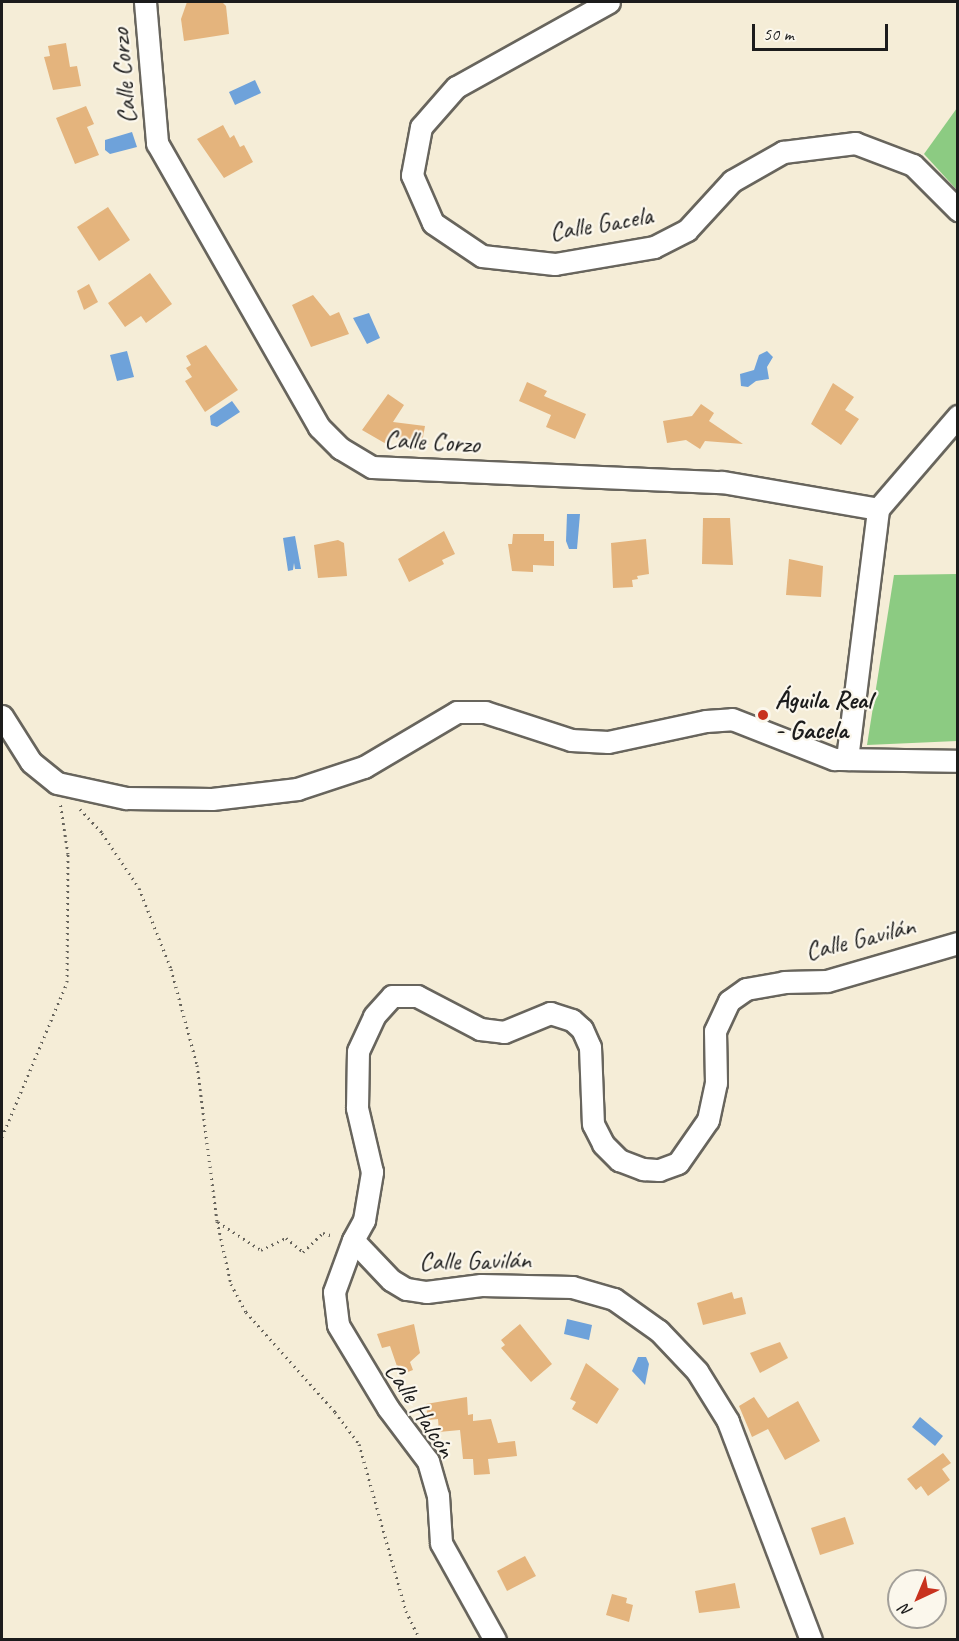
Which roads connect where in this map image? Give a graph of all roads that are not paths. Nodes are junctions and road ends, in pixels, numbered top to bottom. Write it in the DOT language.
graph roads {
  1 [pos="145,2"];
  2 [pos="609,2"];
  3 [pos="957,210"];
  4 [pos="957,416"];
  5 [pos="878,510"];
  6 [pos="2,716"];
  7 [pos="847,759"];
  8 [pos="957,761"];
  9 [pos="957,944"];
  10 [pos="353,1240"];
  11 [pos="495,1640"];
  12 [pos="811,1640"];
  1 -- 5 [label="street, Calle Corzo"];
  2 -- 3 [label="street, Calle Gacela"];
  4 -- 5 [label="street"];
  5 -- 7 [label="street"];
  6 -- 7 [label="street"];
  7 -- 8 [label="street"];
  9 -- 10 [label="street, Calle Gavilán"];
  10 -- 11 [label="street, Calle Halcón"];
  10 -- 12 [label="street, Calle Gavilán"];
}
